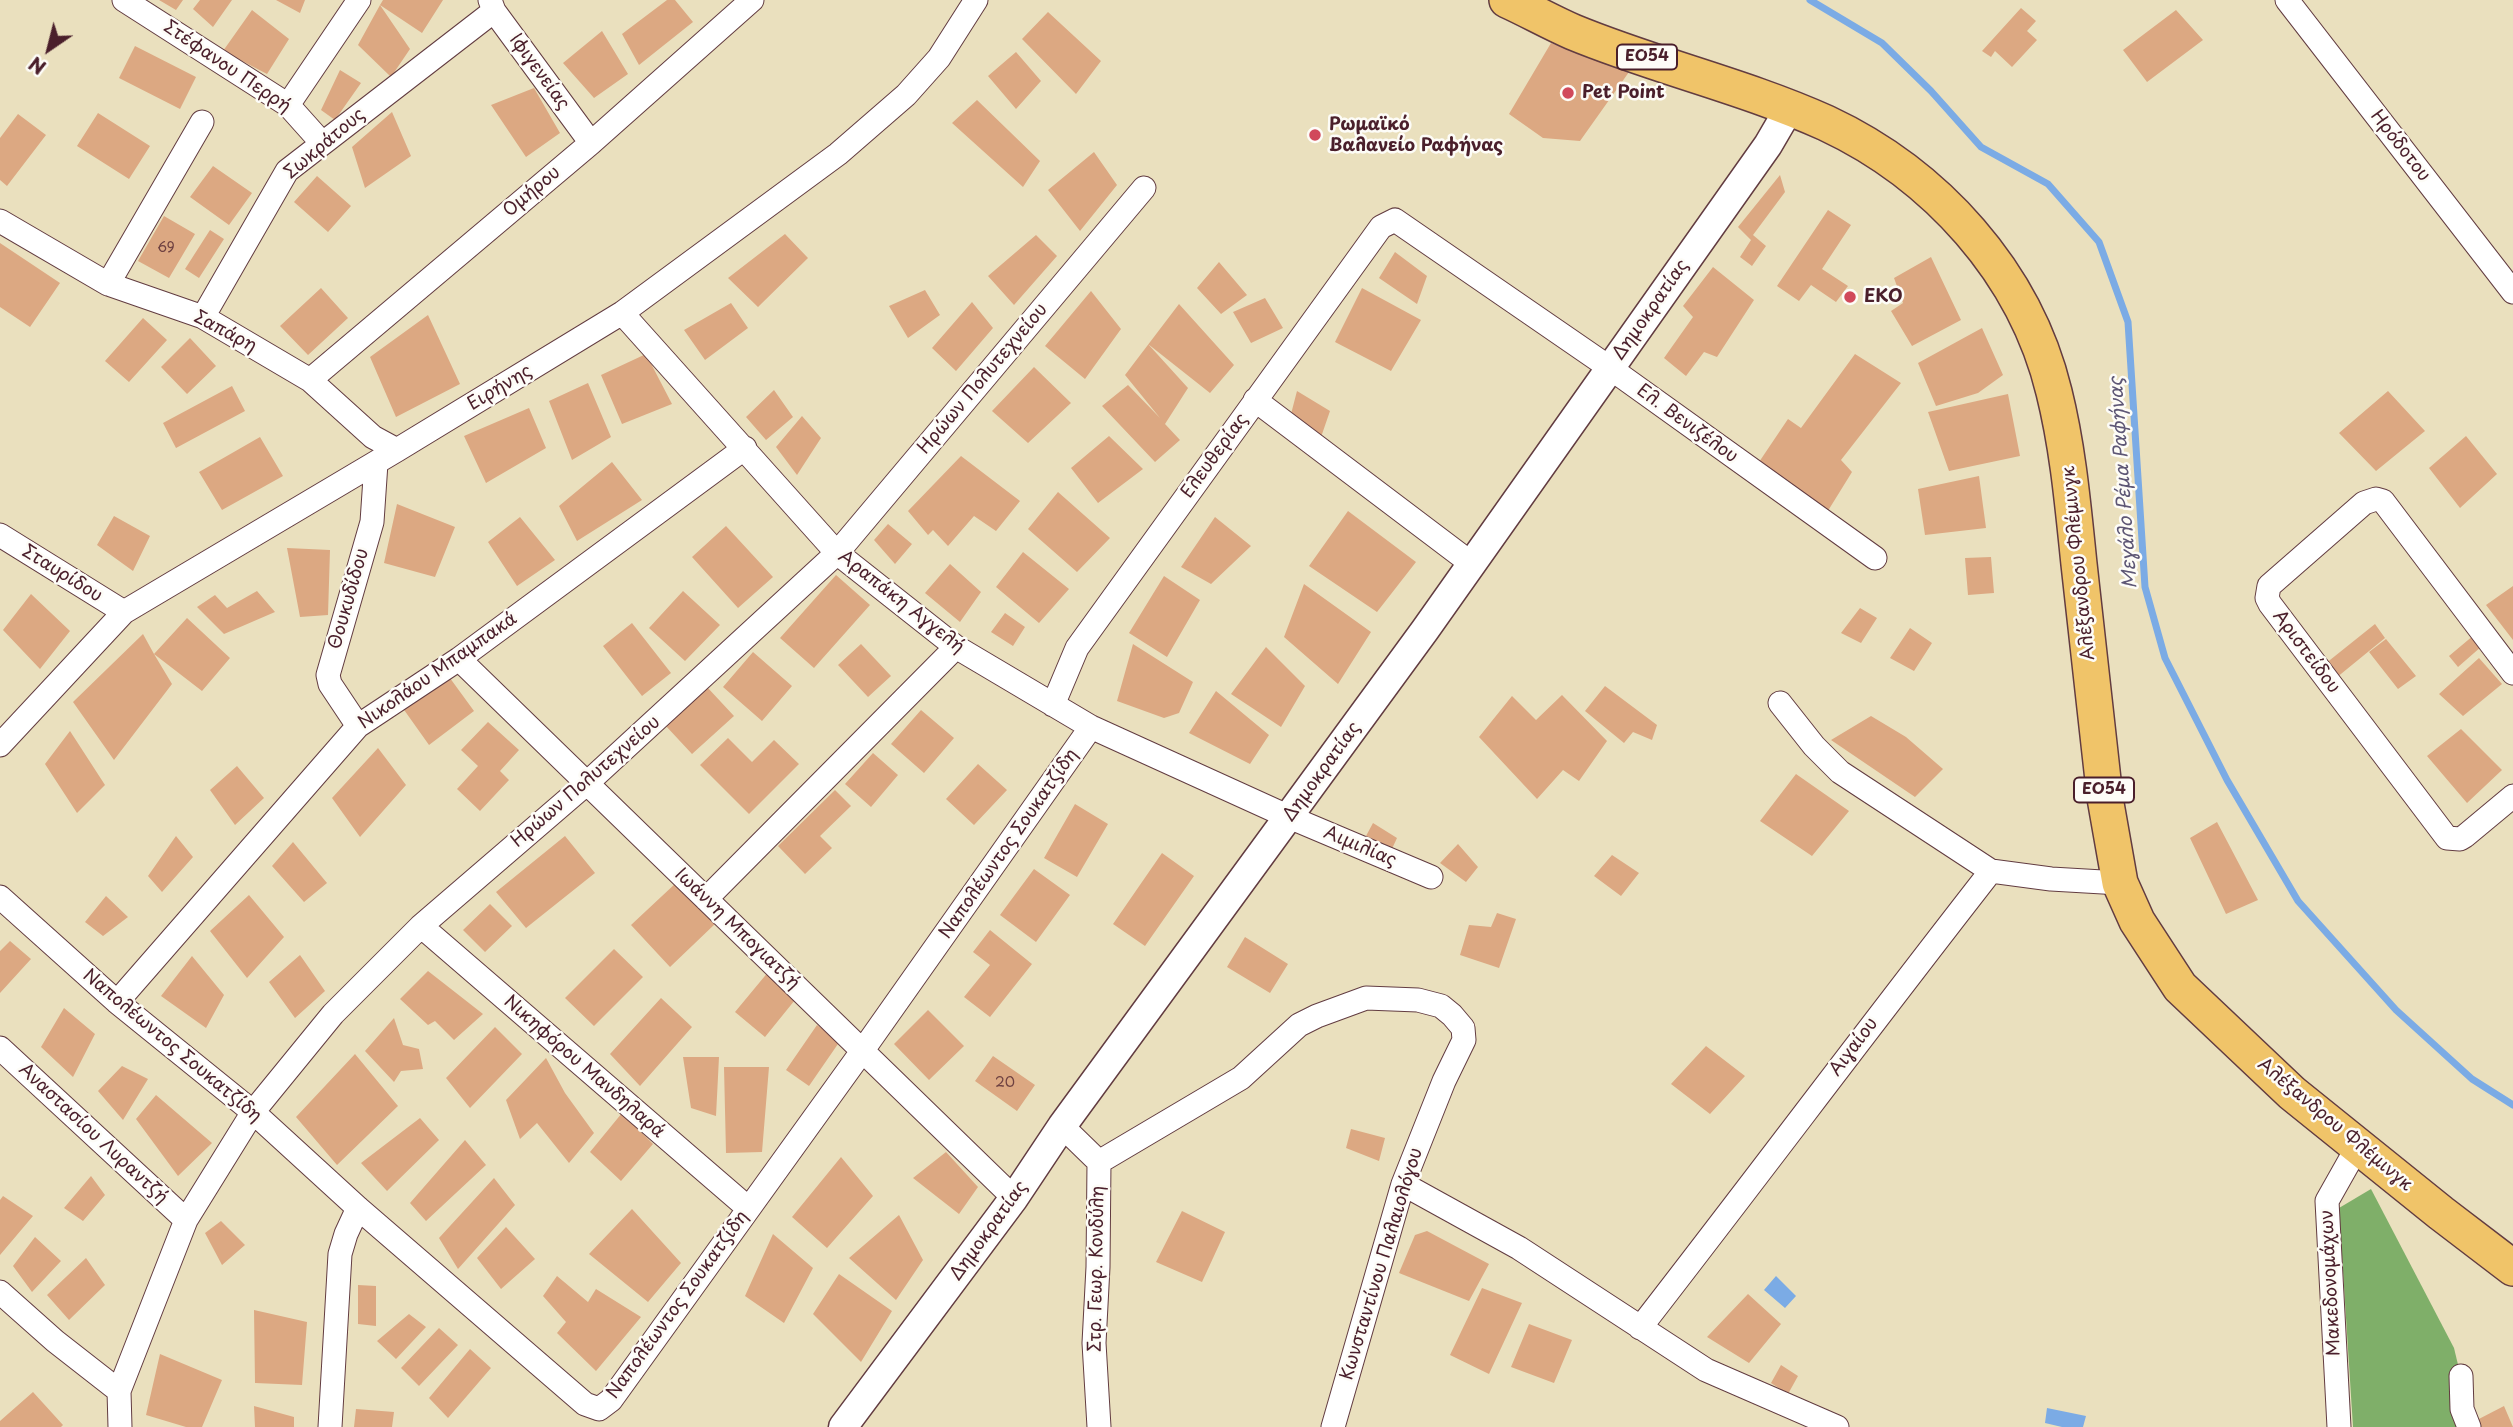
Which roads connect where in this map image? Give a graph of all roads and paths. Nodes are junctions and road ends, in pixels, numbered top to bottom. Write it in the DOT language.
graph roads {
  1 [pos="124,0"];
  2 [pos="359,0"];
  3 [pos="751,0"];
  4 [pos="976,0"];
  5 [pos="1507,0"];
  6 [pos="2287,0"];
  7 [pos="492,6"];
  8 [pos="288,105"];
  9 [pos="1789,109"];
  10 [pos="202,122"];
  11 [pos="322,143"];
  12 [pos="591,143"];
  13 [pos="1144,188"];
  14 [pos="1395,220"];
  15 [pos="0,222"];
  16 [pos="108,284"];
  17 [pos="2513,292"];
  18 [pos="622,313"];
  19 [pos="202,317"];
  20 [pos="1610,368"];
  21 [pos="310,380"];
  22 [pos="1255,400"];
  23 [pos="745,448"];
  24 [pos="397,450"];
  25 [pos="376,463"];
  26 [pos="0,536"];
  27 [pos="837,553"];
  28 [pos="1875,558"];
  29 [pos="1472,564"];
  30 [pos="124,612"];
  31 [pos="956,647"];
  32 [pos="459,659"];
  33 [pos="2513,673"];
  34 [pos="1780,703"];
  35 [pos="1053,705"];
  36 [pos="358,726"];
  37 [pos="1091,727"];
  38 [pos="0,745"];
  39 [pos="586,784"];
  40 [pos="2513,796"];
  41 [pos="1289,817"];
  42 [pos="1991,871"];
  43 [pos="1431,877"];
  44 [pos="2120,883"];
  45 [pos="0,897"];
  46 [pos="706,899"];
  47 [pos="421,926"];
  48 [pos="117,1002"];
  49 [pos="0,1048"];
  50 [pos="863,1050"];
  51 [pos="253,1112"];
  52 [pos="1062,1126"];
  53 [pos="2358,1146"];
  54 [pos="1099,1162"];
  55 [pos="1403,1184"];
  56 [pos="1014,1198"];
  57 [pos="358,1208"];
  58 [pos="748,1208"];
  59 [pos="186,1220"];
  60 [pos="2513,1268"];
  61 [pos="0,1293"];
  62 [pos="1640,1328"];
  63 [pos="2461,1376"];
  64 [pos="120,1391"];
  65 [pos="120,1427"];
  66 [pos="330,1427"];
  67 [pos="843,1427"];
  68 [pos="1099,1427"];
  69 [pos="1333,1427"];
  70 [pos="1837,1427"];
  71 [pos="2339,1427"];
  72 [pos="2469,1427"];
  1 -- 8 [label="street, Στέφανου Περρή"];
  2 -- 8 [label="street"];
  3 -- 12 [label="street, Ομήρου"];
  4 -- 18 [label="street, Ειρήνης"];
  5 -- 9 [label="main road, Αλέξανδρου Φλέμινγκ / ΕΟ54"];
  6 -- 17 [label="street, Ηρόδοτου"];
  7 -- 11 [label="street, Σωκράτους"];
  7 -- 12 [label="street, Ιφιγενείας"];
  8 -- 11 [label="street, Στέφανου Περρή"];
  9 -- 20 [label="street, Δημοκρατίας"];
  9 -- 44 [label="main road, Αλέξανδρου Φλέμινγκ / ΕΟ54"];
  10 -- 16 [label="street"];
  11 -- 19 [label="street, Σωκράτους"];
  12 -- 21 [label="street, Ομήρου"];
  13 -- 27 [label="street, Ηρώων Πολυτεχνείου"];
  14 -- 20 [label="street, Ελ. Βενιζέλου"];
  14 -- 22 [label="street, Ελευθερίας"];
  15 -- 16 [label="street, Σαπάρη"];
  16 -- 19 [label="street, Σαπάρη"];
  18 -- 23 [label="street, Αραπάκη Αγγελή"];
  18 -- 24 [label="street, Ειρήνης"];
  19 -- 21 [label="street, Σαπάρη"];
  20 -- 28 [label="street, Ελ. Βενιζέλου"];
  20 -- 29 [label="street, Δημοκρατίας"];
  21 -- 24 [label="street, Σαπάρη"];
  22 -- 29 [label="street"];
  22 -- 35 [label="street, Ελευθερίας"];
  23 -- 27 [label="street, Αραπάκη Αγγελή"];
  23 -- 32 [label="street, Νικολάου Μπαμπακά"];
  24 -- 25 [label="street, Ειρήνης"];
  25 -- 30 [label="street, Ειρήνης"];
  25 -- 36 [label="street, Θουκυδίδου"];
  26 -- 30 [label="street, Σταυρίδου"];
  27 -- 31 [label="street, Αραπάκη Αγγελή"];
  27 -- 39 [label="street, Ηρώων Πολυτεχνείου"];
  29 -- 41 [label="street, Δημοκρατίας"];
  30 -- 38 [label="street, Ειρήνης"];
  31 -- 35 [label="street, Αραπάκη Αγγελή"];
  31 -- 46 [label="street"];
  32 -- 36 [label="street, Νικολάου Μπαμπακά"];
  32 -- 39 [label="street, Ιωάννη Μπογιατζή"];
  33 -- 40 [label="street, Αριστείδου"];
  34 -- 42 [label="street"];
  35 -- 37 [label="street, Αραπάκη Αγγελή"];
  36 -- 48 [label="street, Νικολάου Μπαμπακά"];
  37 -- 41 [label="street, Αραπάκη Αγγελή"];
  37 -- 50 [label="street, Ναπολέωντος Σουκατζίδη"];
  39 -- 46 [label="street, Ιωάννη Μπογιατζή"];
  39 -- 47 [label="street, Ηρώων Πολυτεχνείου"];
  41 -- 43 [label="street, Αιμιλίας"];
  41 -- 52 [label="street, Δημοκρατίας"];
  42 -- 44 [label="street"];
  42 -- 62 [label="street, Αιγαίου"];
  44 -- 53 [label="main road, Αλέξανδρου Φλέμινγκ / ΕΟ54"];
  45 -- 48 [label="street, Ναπολέωντος Σουκατζίδη"];
  46 -- 50 [label="street, Ιωάννη Μπογιατζή"];
  47 -- 51 [label="street, Ηρώων Πολυτεχνείου"];
  47 -- 58 [label="street, Νικηφόρου Μανδηλαρά"];
  48 -- 51 [label="street, Ναπολέωντος Σουκατζίδη"];
  49 -- 59 [label="street, Αναστασίου Λυραντζή"];
  50 -- 56 [label="street, Ιωάννη Μπογιατζή"];
  50 -- 58 [label="street, Ναπολέωντος Σουκατζίδη"];
  51 -- 57 [label="street, Ναπολέωντος Σουκατζίδη"];
  51 -- 59 [label="street, Ηρώων Πολυτεχνείου"];
  52 -- 54 [label="street, Στρ. Γεωρ. Κονδύλη"];
  52 -- 56 [label="street, Δημοκρατίας"];
  53 -- 60 [label="main road, Αλέξανδρου Φλέμινγκ / ΕΟ54"];
  53 -- 71 [label="street, Μακεδονομάχων"];
  54 -- 55 [label="street, Κωνσταντίνου Παλαιολόγου"];
  54 -- 68 [label="street, Στρ. Γεωρ. Κονδύλη"];
  55 -- 62 [label="street"];
  55 -- 69 [label="street, Κωνσταντίνου Παλαιολόγου"];
  56 -- 67 [label="street, Δημοκρατίας"];
  57 -- 58 [label="street, Ναπολέωντος Σουκατζίδη"];
  57 -- 66 [label="street"];
  59 -- 64 [label="street, Ηρώων Πολυτεχνείου"];
  61 -- 64 [label="street"];
  62 -- 70 [label="street"];
  63 -- 72 [label="street"];
  64 -- 65 [label="street, Ηρώων Πολυτεχνείου"];
}
